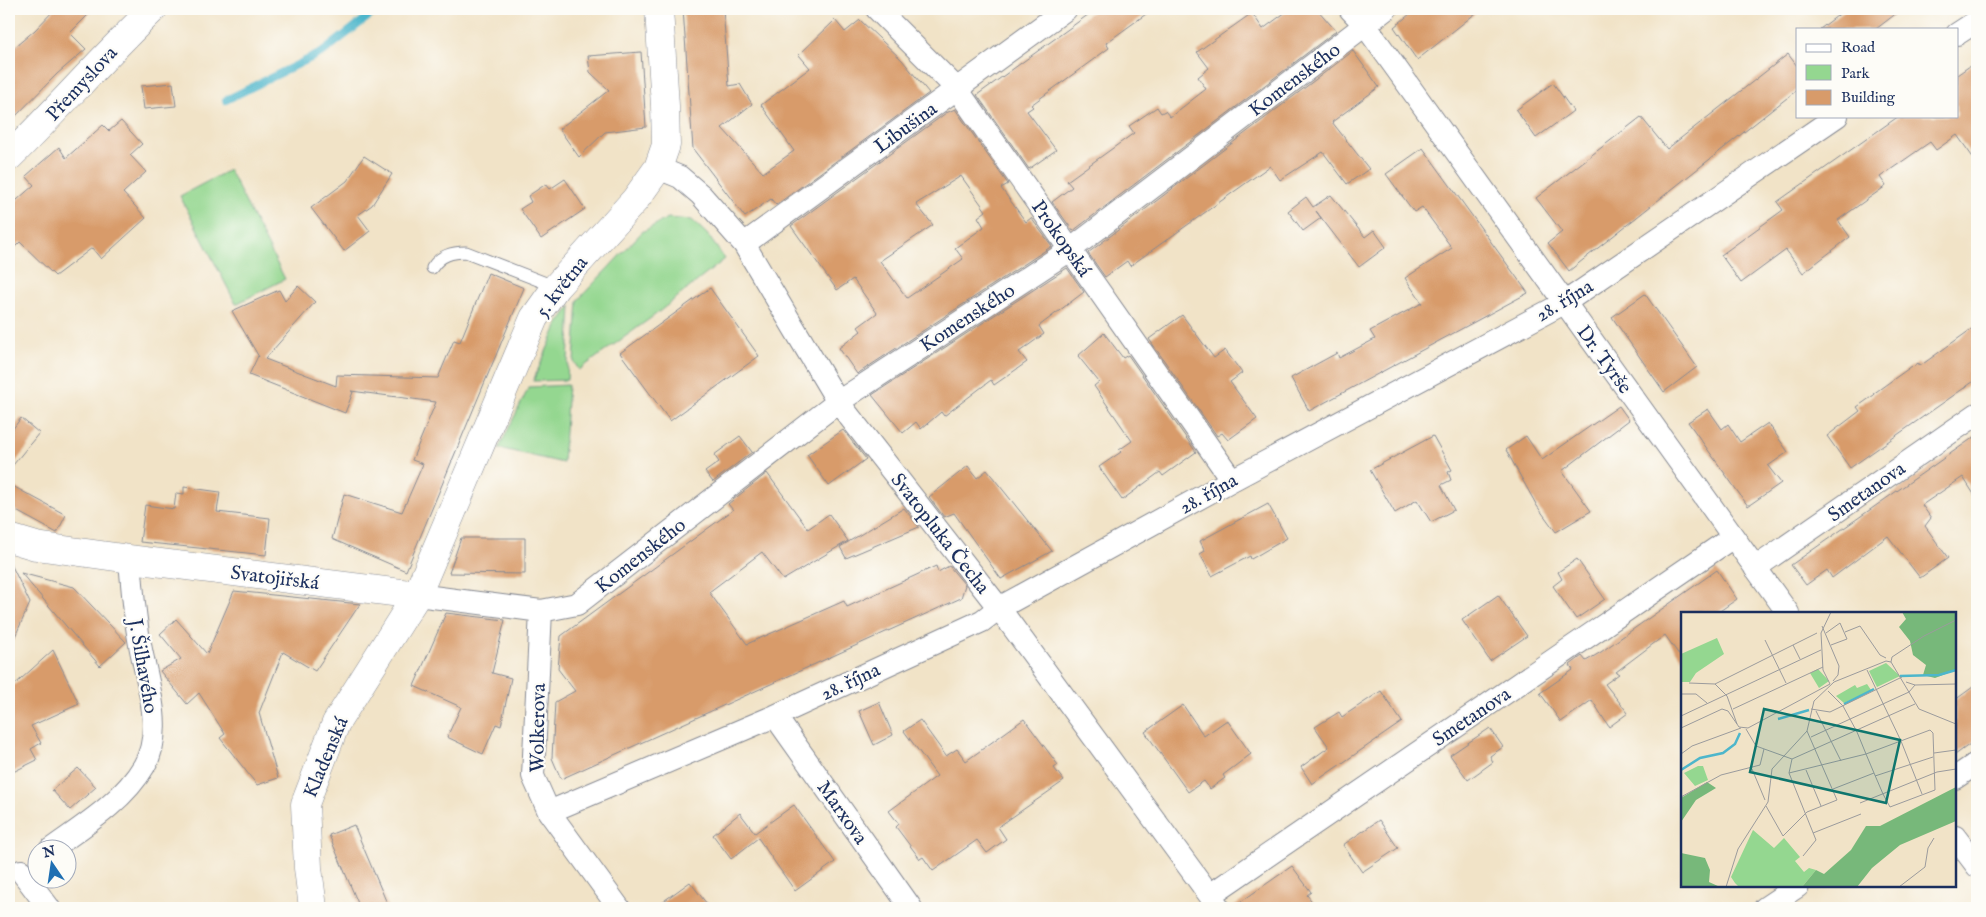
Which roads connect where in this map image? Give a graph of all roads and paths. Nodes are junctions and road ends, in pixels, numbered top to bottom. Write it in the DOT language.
graph roads {
  1 [pos="153,9"];
  2 [pos="658,9"];
  3 [pos="876,9"];
  4 [pos="1066,9"];
  5 [pos="1350,9"];
  6 [pos="1386,9"];
  7 [pos="1977,21"];
  8 [pos="1365,25"];
  9 [pos="1958,33"];
  10 [pos="957,89"];
  11 [pos="1834,118"];
  12 [pos="9,157"];
  13 [pos="658,168"];
  14 [pos="744,244"];
  15 [pos="1070,250"];
  16 [pos="432,268"];
  17 [pos="556,287"];
  18 [pos="1564,303"];
  19 [pos="838,402"];
  20 [pos="1977,414"];
  21 [pos="1232,480"];
  22 [pos="1733,537"];
  23 [pos="9,538"];
  24 [pos="130,559"];
  25 [pos="1755,568"];
  26 [pos="417,595"];
  27 [pos="999,608"];
  28 [pos="542,612"];
  29 [pos="1787,612"];
  30 [pos="775,716"];
  31 [pos="1977,763"];
  32 [pos="1956,777"];
  33 [pos="549,812"];
  34 [pos="1956,839"];
  35 [pos="64,840"];
  36 [pos="1977,866"];
  37 [pos="22,868"];
  38 [pos="1796,887"];
  39 [pos="1214,902"];
  40 [pos="49,908"];
  41 [pos="313,908"];
  42 [pos="619,908"];
  43 [pos="911,908"];
  44 [pos="1765,908"];
  1 -- 12 [label="street, Přemyslova"];
  2 -- 13 [label="street, 5. května"];
  3 -- 10 [label="street, Prokopská"];
  4 -- 10 [label="street, Libušina"];
  5 -- 8 [label="street, Dr. Tyrše"];
  6 -- 8 [label="street, Komenského"];
  7 -- 9 [label="street"];
  8 -- 15 [label="street, Komenského"];
  8 -- 18 [label="street, Dr. Tyrše"];
  10 -- 14 [label="street, Libušina"];
  10 -- 15 [label="street, Prokopská"];
  11 -- 18 [label="street, 28. října"];
  13 -- 14 [label="street, Svatopluka Čecha"];
  13 -- 17 [label="street, 5. května"];
  14 -- 19 [label="street, Svatopluka Čecha"];
  15 -- 19 [label="street, Komenského"];
  15 -- 21 [label="street, Prokopská"];
  16 -- 17 [label="lane"];
  17 -- 26 [label="street, 5. května"];
  18 -- 21 [label="street, 28. října"];
  18 -- 22 [label="street, Dr. Tyrše"];
  19 -- 27 [label="street, Svatopluka Čecha"];
  19 -- 28 [label="street, Komenského"];
  20 -- 25 [label="street, Smetanova"];
  21 -- 27 [label="street, 28. října"];
  22 -- 25 [label="street, Dr. Tyrše"];
  22 -- 39 [label="street, Smetanova"];
  23 -- 24 [label="street, Svatojiřská"];
  24 -- 26 [label="street, Svatojiřská"];
  24 -- 35 [label="street, J. Šilhavého"];
  25 -- 29 [label="street, Dr. Tyrše"];
  26 -- 28 [label="street, Svatojiřská"];
  26 -- 41 [label="street, Kladenská"];
  27 -- 30 [label="street, 28. října"];
  27 -- 39 [label="street, Svatopluka Čecha"];
  28 -- 33 [label="street, Wolkerova"];
  30 -- 33 [label="street, 28. října"];
  30 -- 43 [label="street, Marxova"];
  31 -- 32 [label="street"];
  33 -- 42 [label="street, Wolkerova"];
  34 -- 36 [label="street"];
  37 -- 40 [label="street"];
  38 -- 44 [label="street"];
}
